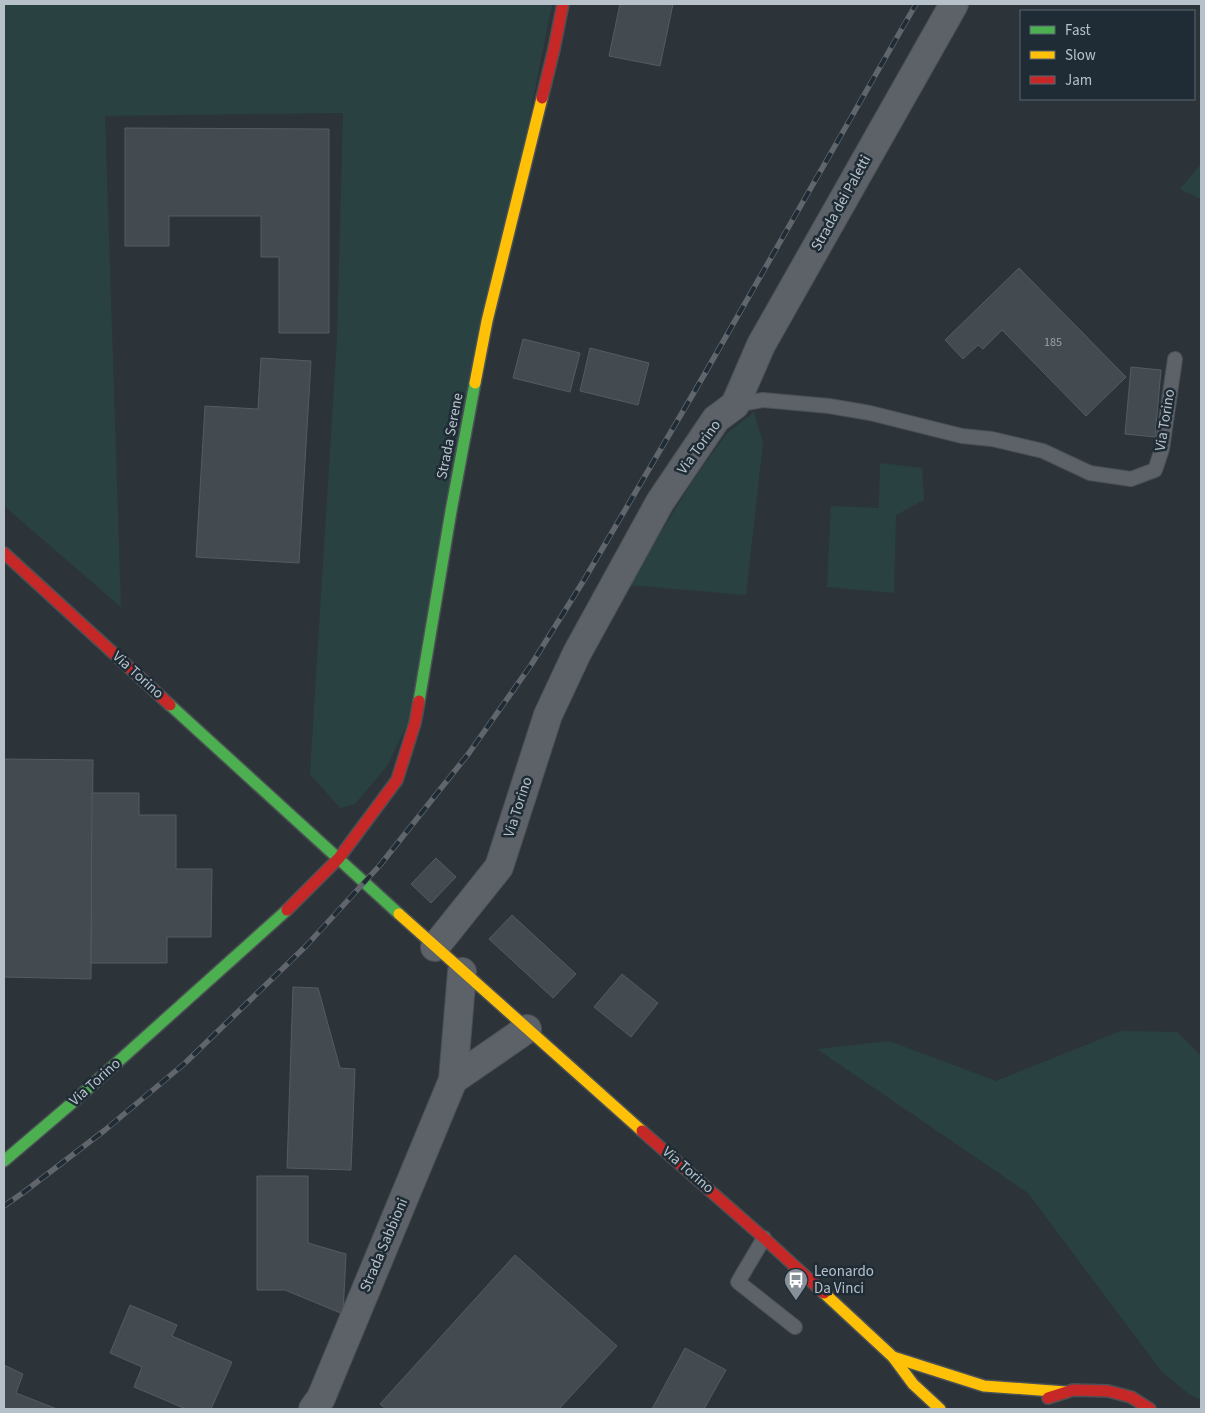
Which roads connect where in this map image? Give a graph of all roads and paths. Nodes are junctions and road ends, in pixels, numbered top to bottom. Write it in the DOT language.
graph roads {
  1 [pos="563,4"];
  2 [pos="954,4"];
  3 [pos="1175,359"];
  4 [pos="735,406"];
  5 [pos="4,553"];
  6 [pos="338,858"];
  7 [pos="434,947"];
  8 [pos="462,972"];
  9 [pos="527,1029"];
  10 [pos="453,1080"];
  11 [pos="4,1161"];
  12 [pos="764,1238"];
  13 [pos="795,1327"];
  14 [pos="893,1357"];
  15 [pos="1066,1392"];
  16 [pos="1037,1404"];
  17 [pos="313,1409"];
  18 [pos="940,1409"];
  19 [pos="1150,1409"];
  1 -- 6 [label="main road, Strada Serene"];
  2 -- 4 [label="street, Strada dei Paletti"];
  3 -- 4 [label="lane, Via Torino"];
  4 -- 7 [label="street, Via Torino"];
  5 -- 6 [label="main road, Via Torino"];
  6 -- 7 [label="main road, Via Torino"];
  6 -- 11 [label="main road, Via Torino"];
  7 -- 8 [label="main road, Via Torino"];
  8 -- 9 [label="main road, Via Torino"];
  8 -- 10 [label="street, Strada Sabbioni"];
  9 -- 10 [label="street"];
  9 -- 12 [label="main road, Via Torino"];
  10 -- 17 [label="street, Strada Sabbioni"];
  12 -- 13 [label="lane"];
  12 -- 14 [label="main road, Via Torino"];
  14 -- 15 [label="main road, Via Torino"];
  14 -- 18 [label="main road, Via Torino"];
  15 -- 16 [label="main road"];
  15 -- 19 [label="main road"];
}
